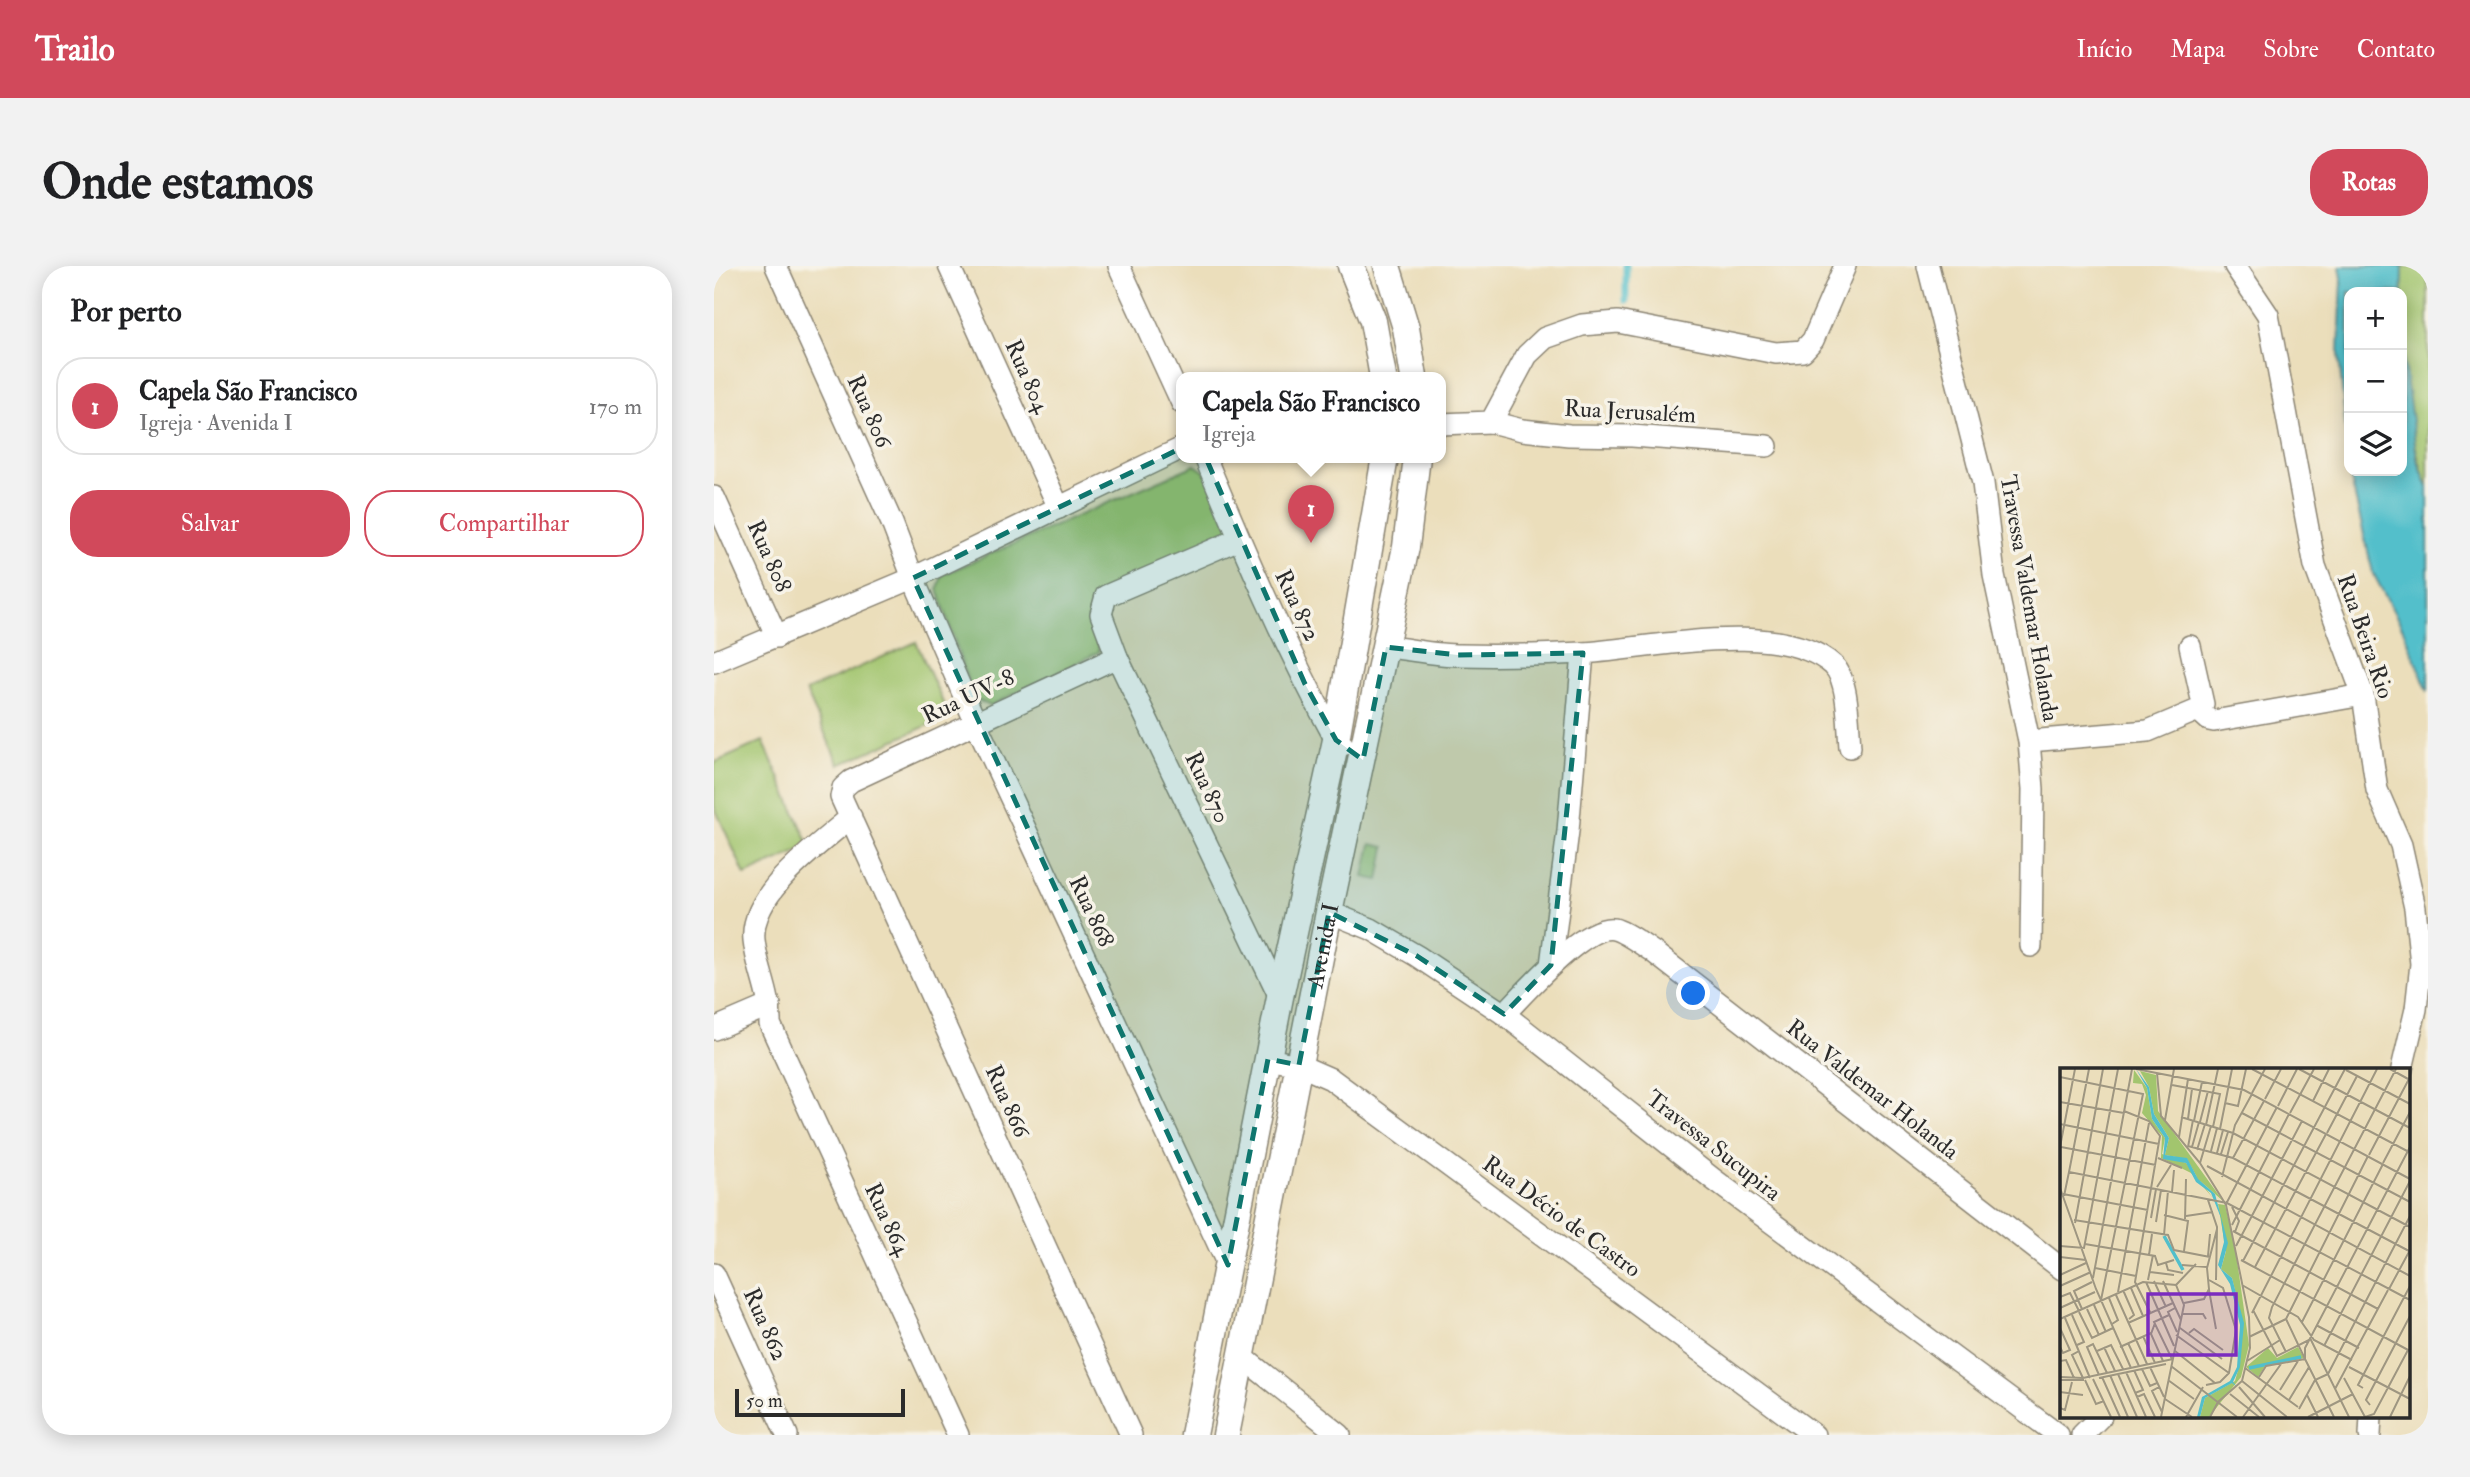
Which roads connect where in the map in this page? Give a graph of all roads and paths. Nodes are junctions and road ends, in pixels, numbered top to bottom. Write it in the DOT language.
graph roads {
  1 [pos="776,266"];
  2 [pos="949,266"];
  3 [pos="1119,266"];
  4 [pos="1351,266"];
  5 [pos="1387,266"];
  6 [pos="1845,266"];
  7 [pos="1928,266"];
  8 [pos="2235,266"];
  9 [pos="1382,372"];
  10 [pos="1413,372"];
  11 [pos="1176,392"];
  12 [pos="1491,422"];
  13 [pos="1446,424"];
  14 [pos="1767,446"];
  15 [pos="1176,450"];
  16 [pos="1207,463"];
  17 [pos="1384,463"];
  18 [pos="1416,463"];
  19 [pos="714,498"];
  20 [pos="1059,508"];
  21 [pos="1239,539"];
  22 [pos="914,578"];
  23 [pos="778,637"];
  24 [pos="1386,646"];
  25 [pos="2189,646"];
  26 [pos="1583,653"];
  27 [pos="1117,657"];
  28 [pos="714,662"];
  29 [pos="2363,695"];
  30 [pos="2198,710"];
  31 [pos="975,721"];
  32 [pos="1336,740"];
  33 [pos="2029,741"];
  34 [pos="1850,747"];
  35 [pos="1363,760"];
  36 [pos="843,788"];
  37 [pos="851,817"];
  38 [pos="1329,912"];
  39 [pos="2031,946"];
  40 [pos="1551,965"];
  41 [pos="1280,998"];
  42 [pos="1504,1014"];
  43 [pos="770,1015"];
  44 [pos="714,1029"];
  45 [pos="1268,1059"];
  46 [pos="1300,1065"];
  47 [pos="2402,1068"];
  48 [pos="1228,1265"];
  49 [pos="2060,1267"];
  50 [pos="714,1274"];
  51 [pos="1241,1356"];
  52 [pos="2100,1418"];
  53 [pos="787,1435"];
  54 [pos="958,1435"];
  55 [pos="1131,1435"];
  56 [pos="1194,1435"];
  57 [pos="1226,1435"];
  58 [pos="1340,1435"];
  59 [pos="1814,1435"];
  60 [pos="2058,1435"];
  61 [pos="2082,1435"];
  1 -- 22 [label="street, Rua 806"];
  2 -- 20 [label="street, Rua 804"];
  3 -- 11 [label="street"];
  4 -- 9 [label="street"];
  5 -- 10 [label="street"];
  6 -- 12 [label="street"];
  7 -- 33 [label="street, Travessa Valdemar Holanda"];
  8 -- 29 [label="street, Rua Beira Rio"];
  12 -- 13 [label="street, Rua Jerusalém"];
  12 -- 14 [label="street, Rua Jerusalém"];
  15 -- 20 [label="street"];
  16 -- 21 [label="street, Rua 872"];
  17 -- 32 [label="street, Avenida I"];
  18 -- 24 [label="street, Avenida I"];
  19 -- 23 [label="street, Rua 808"];
  20 -- 22 [label="street"];
  21 -- 27 [label="street, Rua 870"];
  21 -- 32 [label="street, Rua 872"];
  22 -- 23 [label="street"];
  22 -- 31 [label="street, Rua 868"];
  23 -- 28 [label="street"];
  24 -- 26 [label="street"];
  24 -- 35 [label="street, Avenida I"];
  25 -- 30 [label="street"];
  26 -- 34 [label="street"];
  26 -- 40 [label="street"];
  27 -- 31 [label="street, Rua UV-8"];
  27 -- 41 [label="street, Rua 870"];
  29 -- 30 [label="street"];
  29 -- 47 [label="street, Rua Beira Rio"];
  30 -- 33 [label="street"];
  31 -- 36 [label="street, Rua UV-8"];
  31 -- 48 [label="street, Rua 868"];
  32 -- 35 [label="street, Rua 872"];
  32 -- 41 [label="street, Avenida I"];
  33 -- 39 [label="street, Travessa Valdemar Holanda"];
  35 -- 38 [label="street, Avenida I"];
  36 -- 37 [label="street, Rua 866"];
  37 -- 43 [label="street, Rua 864"];
  37 -- 55 [label="street, Rua 866"];
  38 -- 42 [label="street, Travessa Sucupira"];
  38 -- 46 [label="street, Avenida I"];
  40 -- 42 [label="street, Rua Valdemar Holanda"];
  40 -- 49 [label="street, Rua Valdemar Holanda"];
  41 -- 45 [label="street, Avenida I"];
  42 -- 60 [label="street, Travessa Sucupira"];
  43 -- 44 [label="street"];
  43 -- 54 [label="street, Rua 864"];
  45 -- 46 [label="street, Rua Décio de Castro"];
  45 -- 48 [label="street, Avenida I"];
  46 -- 51 [label="street, Avenida I"];
  46 -- 59 [label="street, Rua Décio de Castro"];
  48 -- 56 [label="street, Avenida I"];
  50 -- 53 [label="street, Rua 862"];
  51 -- 57 [label="street, Avenida I"];
  51 -- 58 [label="street"];
  52 -- 61 [label="street"];
}
